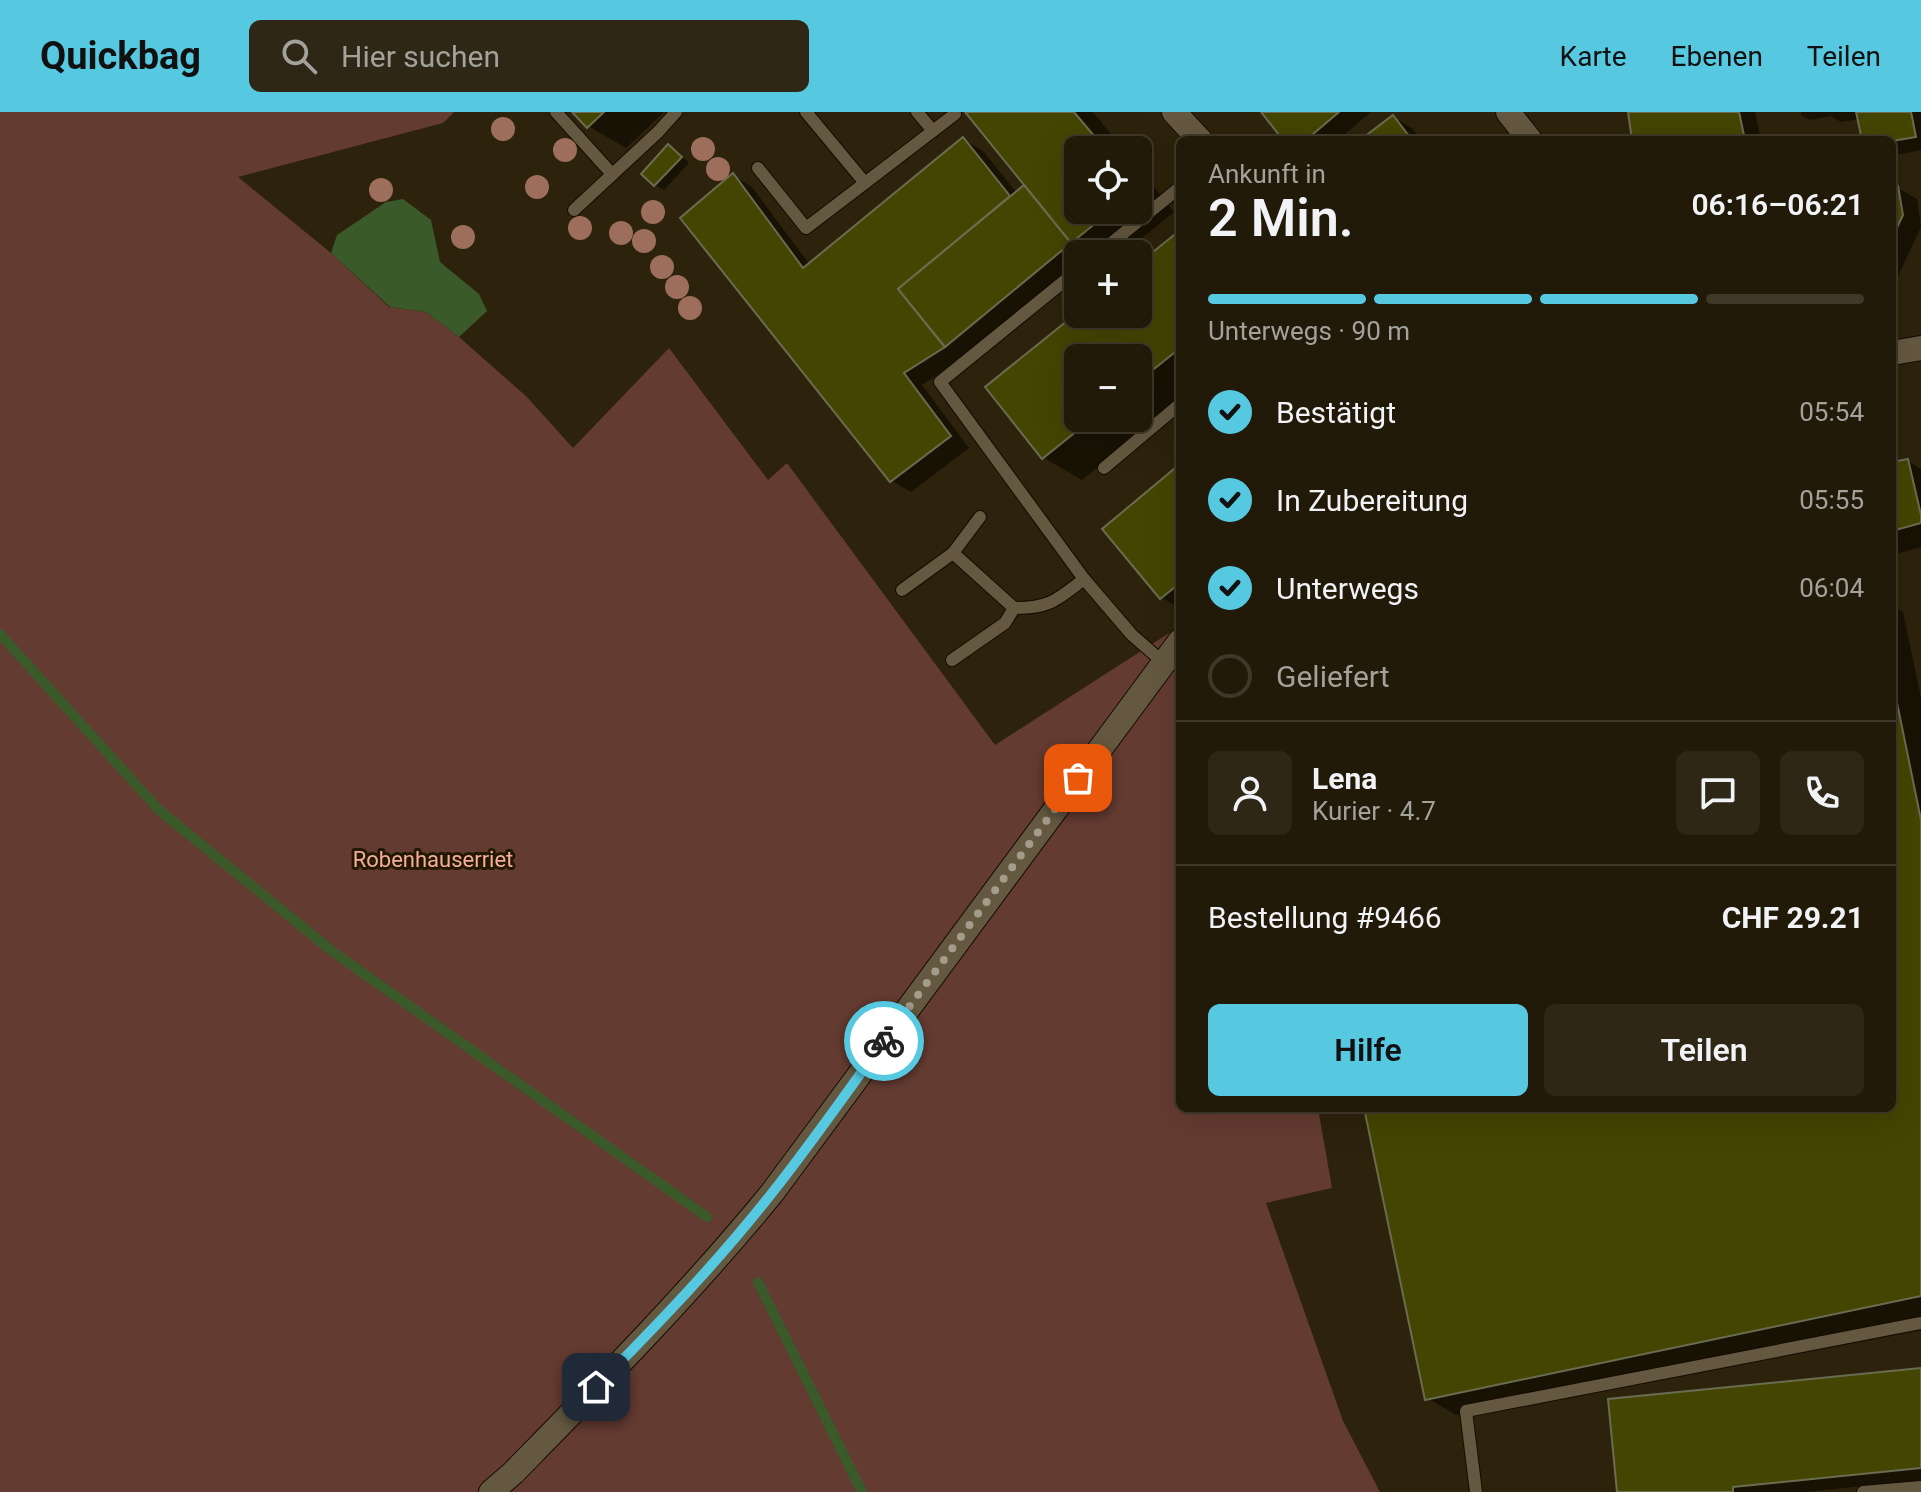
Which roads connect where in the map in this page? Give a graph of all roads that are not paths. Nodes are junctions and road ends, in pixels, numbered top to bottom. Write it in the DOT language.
graph roads {
  1 [pos="556,112"];
  2 [pos="676,112"];
  3 [pos="806,112"];
  4 [pos="917,112"];
  5 [pos="1174,112"];
  6 [pos="1508,112"];
  7 [pos="955,114"];
  8 [pos="933,131"];
  9 [pos="1196,136"];
  10 [pos="1527,136"];
  11 [pos="758,168"];
  12 [pos="612,174"];
  13 [pos="865,183"];
  14 [pos="1176,191"];
  15 [pos="574,210"];
  16 [pos="1115,240"];
  17 [pos="1064,281"];
  18 [pos="1921,348"];
  19 [pos="1896,352"];
  20 [pos="1176,407"];
  21 [pos="1104,468"];
  22 [pos="980,517"];
  23 [pos="953,553"];
  24 [pos="1084,579"];
  25 [pos="902,590"];
  26 [pos="1014,608"];
  27 [pos="1176,646"];
  28 [pos="952,660"];
  29 [pos="1164,663"];
  30 [pos="1921,1323"];
  31 [pos="1921,1487"];
  32 [pos="491,1492"];
  33 [pos="1476,1492"];
  34 [pos="1863,1492"];
  1 -- 12 [label="lane"];
  2 -- 12 [label="lane"];
  3 -- 13 [label="lane"];
  4 -- 8 [label="lane"];
  5 -- 9 [label="street"];
  6 -- 10 [label="street"];
  7 -- 8 [label="lane"];
  8 -- 13 [label="lane"];
  11 -- 13 [label="lane"];
  12 -- 15 [label="lane"];
  14 -- 16 [label="lane"];
  17 -- 24 [label="lane"];
  18 -- 19 [label="street"];
  20 -- 21 [label="lane"];
  22 -- 23 [label="lane"];
  23 -- 25 [label="lane"];
  23 -- 26 [label="lane"];
  24 -- 26 [label="lane"];
  24 -- 29 [label="lane"];
  26 -- 28 [label="lane"];
  27 -- 29 [label="street"];
  29 -- 32 [label="street"];
  30 -- 33 [label="lane"];
  31 -- 34 [label="lane"];
}
